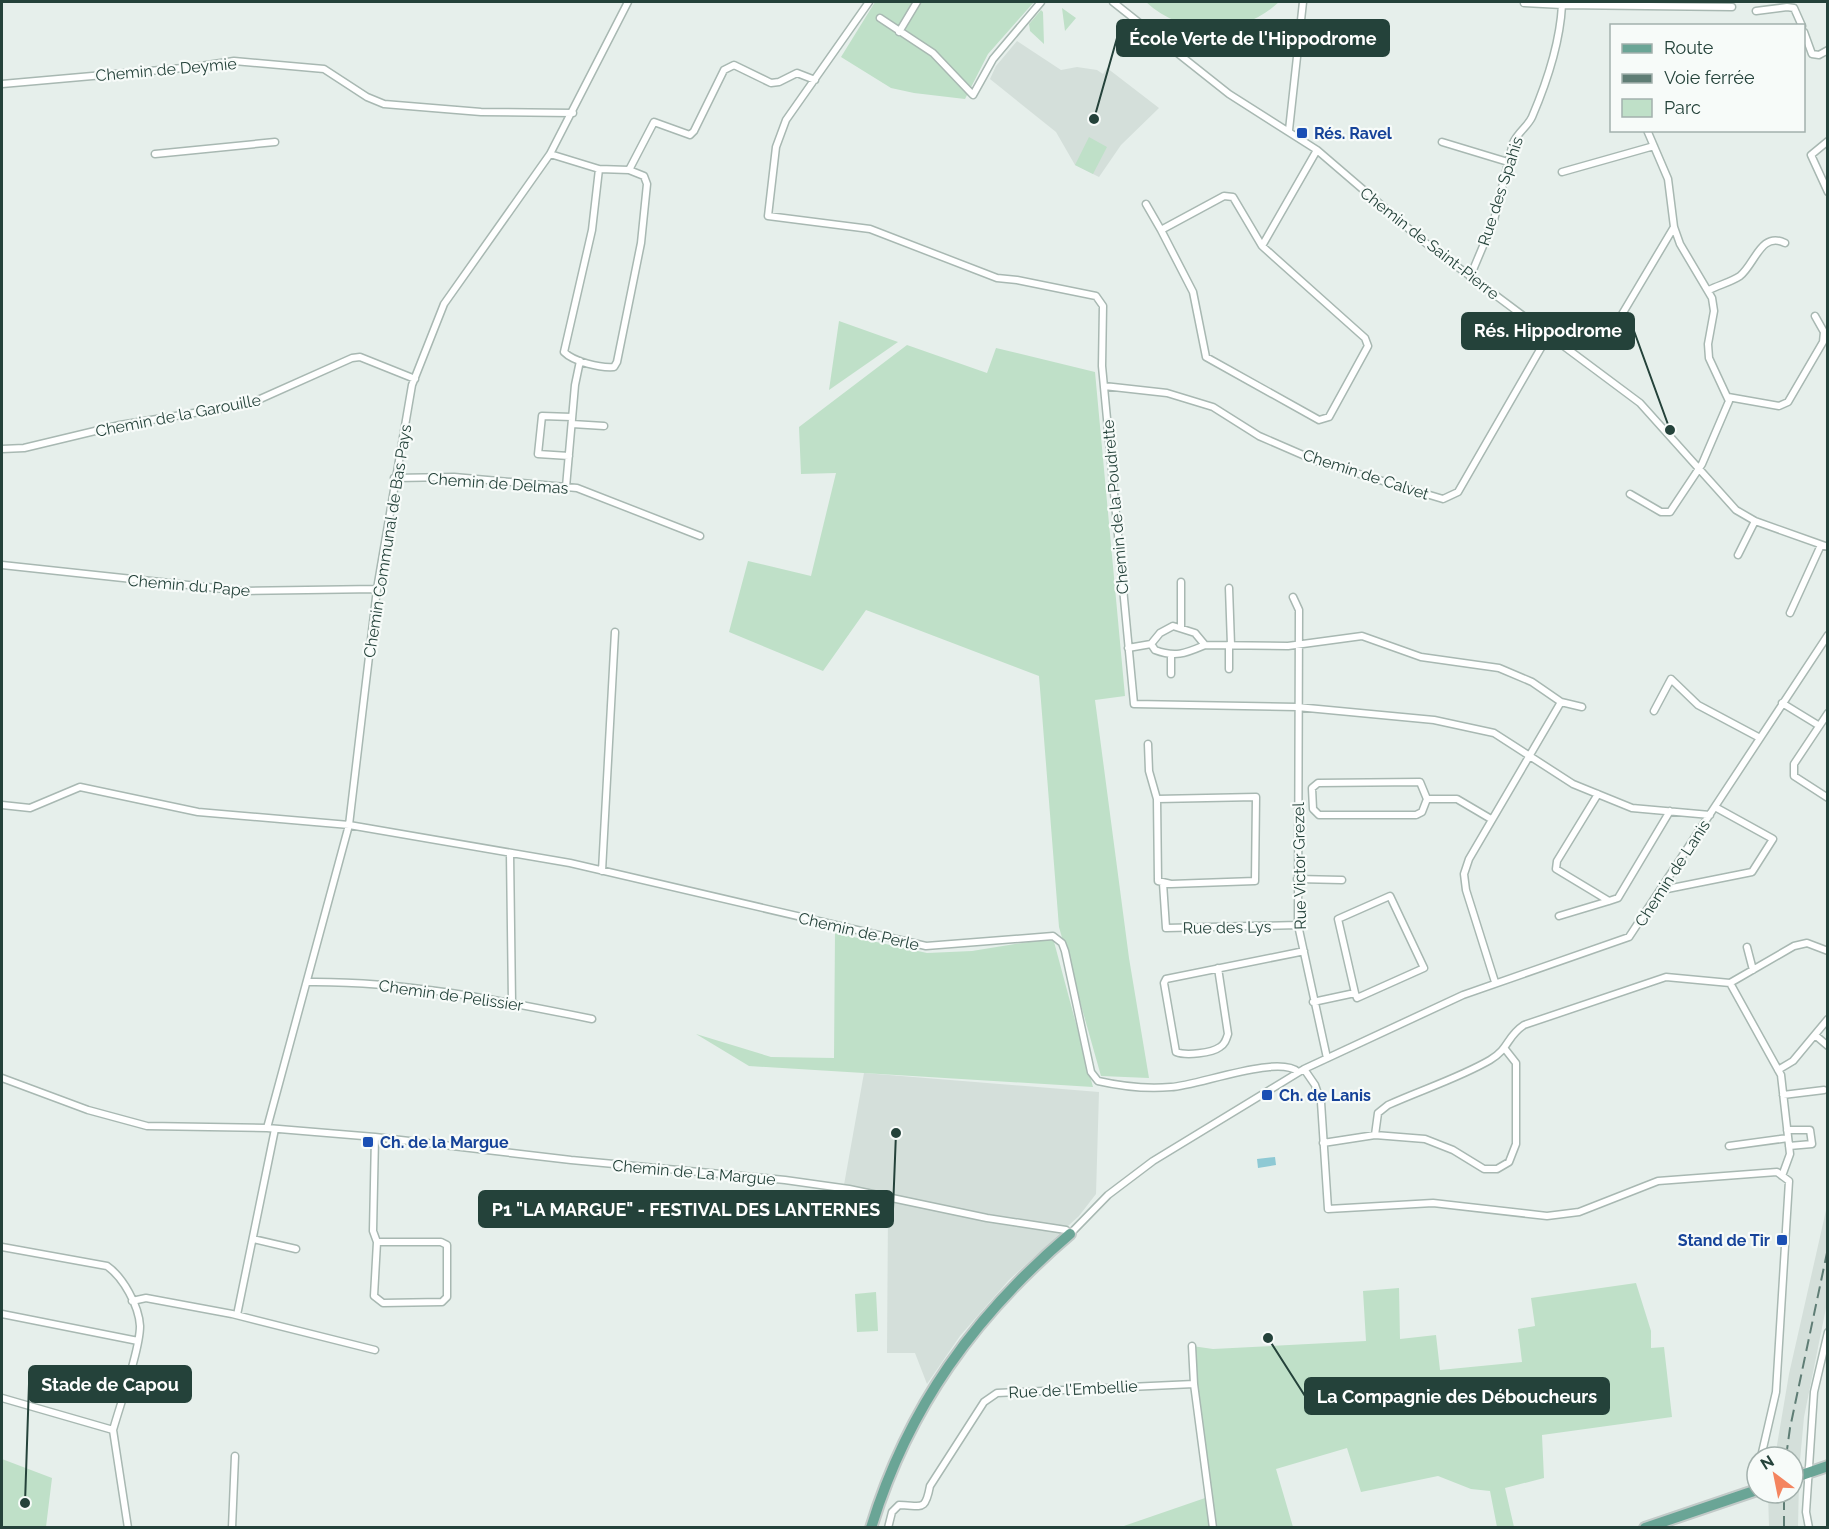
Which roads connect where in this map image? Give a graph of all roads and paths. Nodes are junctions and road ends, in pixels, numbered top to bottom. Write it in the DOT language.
graph roads {
  1 [pos="628,2"];
  2 [pos="869,2"];
  3 [pos="917,2"];
  4 [pos="1041,2"];
  5 [pos="1113,2"];
  6 [pos="1303,2"];
  7 [pos="1524,3"];
  8 [pos="1562,5"];
  9 [pos="1732,7"];
  10 [pos="1756,11"];
  11 [pos="880,18"];
  12 [pos="1801,24"];
  13 [pos="899,32"];
  14 [pos="1805,37"];
  15 [pos="1827,50"];
  16 [pos="814,80"];
  17 [pos="2,84"];
  18 [pos="573,113"];
  19 [pos="1289,130"];
  20 [pos="1648,132"];
  21 [pos="1827,141"];
  22 [pos="275,142"];
  23 [pos="1443,142"];
  24 [pos="1654,146"];
  25 [pos="1317,150"];
  26 [pos="155,154"];
  27 [pos="550,154"];
  28 [pos="1508,162"];
  29 [pos="599,169"];
  30 [pos="629,170"];
  31 [pos="1562,172"];
  32 [pos="1827,192"];
  33 [pos="1146,204"];
  34 [pos="1674,227"];
  35 [pos="1161,230"];
  36 [pos="1785,243"];
  37 [pos="1262,246"];
  38 [pos="1470,277"];
  39 [pos="1709,290"];
  40 [pos="1815,316"];
  41 [pos="1610,324"];
  42 [pos="1549,334"];
  43 [pos="580,361"];
  44 [pos="415,379"];
  45 [pos="1104,386"];
  46 [pos="1728,397"];
  47 [pos="572,421"];
  48 [pos="604,426"];
  49 [pos="2,448"];
  50 [pos="569,456"];
  51 [pos="1698,468"];
  52 [pos="394,478"];
  53 [pos="566,488"];
  54 [pos="1630,494"];
  55 [pos="1755,521"];
  56 [pos="700,536"];
  57 [pos="1824,546"];
  58 [pos="1738,555"];
  59 [pos="2,565"];
  60 [pos="1181,582"];
  61 [pos="1229,588"];
  62 [pos="376,589"];
  63 [pos="1293,597"];
  64 [pos="1790,613"];
  65 [pos="1181,628"];
  66 [pos="615,632"];
  67 [pos="1827,635"];
  68 [pos="1151,644"];
  69 [pos="1205,645"];
  70 [pos="1230,645"];
  71 [pos="1299,645"];
  72 [pos="1128,648"];
  73 [pos="1171,656"];
  74 [pos="1229,669"];
  75 [pos="1171,674"];
  76 [pos="1561,702"];
  77 [pos="1782,703"];
  78 [pos="1298,707"];
  79 [pos="1582,707"];
  80 [pos="1654,711"];
  81 [pos="1827,713"];
  82 [pos="1818,725"];
  83 [pos="1760,738"];
  84 [pos="1148,744"];
  85 [pos="1529,756"];
  86 [pos="1598,794"];
  87 [pos="1827,798"];
  88 [pos="1157,799"];
  89 [pos="1427,799"];
  90 [pos="1298,800"];
  91 [pos="1312,801"];
  92 [pos="2,805"];
  93 [pos="1715,807"];
  94 [pos="1670,811"];
  95 [pos="1710,815"];
  96 [pos="1491,819"];
  97 [pos="349,825"];
  98 [pos="510,853"];
  99 [pos="602,871"];
  100 [pos="1298,879"];
  101 [pos="1342,880"];
  102 [pos="1164,883"];
  103 [pos="1662,890"];
  104 [pos="1609,901"];
  105 [pos="1559,916"];
  106 [pos="1298,925"];
  107 [pos="1747,947"];
  108 [pos="1304,951"];
  109 [pos="1827,951"];
  110 [pos="1218,968"];
  111 [pos="1753,970"];
  112 [pos="308,982"];
  113 [pos="1495,982"];
  114 [pos="1730,983"];
  115 [pos="1355,993"];
  116 [pos="1313,1002"];
  117 [pos="512,1003"];
  118 [pos="592,1019"];
  119 [pos="1827,1019"];
  120 [pos="1815,1035"];
  121 [pos="1827,1046"];
  122 [pos="1505,1049"];
  123 [pos="1327,1058"];
  124 [pos="1301,1070"];
  125 [pos="1778,1070"];
  126 [pos="2,1078"];
  127 [pos="1824,1090"];
  128 [pos="1783,1095"];
  129 [pos="267,1128"];
  130 [pos="275,1129"];
  131 [pos="1787,1131"];
  132 [pos="1375,1135"];
  133 [pos="375,1137"];
  134 [pos="1788,1138"];
  135 [pos="1323,1143"];
  136 [pos="1729,1146"];
  137 [pos="1789,1146"];
  138 [pos="1782,1176"];
  139 [pos="1070,1234"];
  140 [pos="253,1239"];
  141 [pos="376,1242"];
  142 [pos="2,1247"];
  143 [pos="296,1249"];
  144 [pos="132,1301"];
  145 [pos="2,1314"];
  146 [pos="237,1315"];
  147 [pos="1827,1332"];
  148 [pos="138,1341"];
  149 [pos="1192,1346"];
  150 [pos="375,1350"];
  151 [pos="1194,1383"];
  152 [pos="2,1398"];
  153 [pos="113,1430"];
  154 [pos="1764,1445"];
  155 [pos="1805,1454"];
  156 [pos="235,1455"];
  157 [pos="1827,1466"];
  158 [pos="1805,1474"];
  159 [pos="1745,1495"];
  160 [pos="1805,1503"];
  161 [pos="128,1527"];
  162 [pos="232,1527"];
  163 [pos="871,1527"];
  164 [pos="888,1527"];
  165 [pos="1213,1527"];
  166 [pos="1645,1527"];
  167 [pos="1809,1527"];
  1 -- 18 [label="street, Chemin Communal de Bas Pays"];
  2 -- 16 [label="street, Chemin de la Poudrette"];
  3 -- 13 [label="street"];
  4 -- 13 [label="street"];
  5 -- 19 [label="street, Chemin de Saint-Pierre"];
  6 -- 19 [label="street"];
  7 -- 8 [label="street"];
  8 -- 9 [label="street"];
  8 -- 28 [label="street, Rue des Spahis"];
  10 -- 12 [label="street"];
  11 -- 13 [label="street"];
  14 -- 15 [label="street"];
  16 -- 30 [label="street"];
  16 -- 45 [label="street, Chemin de la Poudrette"];
  17 -- 18 [label="street, Chemin de Deymie"];
  18 -- 27 [label="street, Chemin Communal de Bas Pays"];
  19 -- 25 [label="street, Chemin de Saint-Pierre"];
  20 -- 24 [label="street"];
  21 -- 32 [label="street"];
  22 -- 26 [label="street"];
  23 -- 28 [label="street"];
  24 -- 31 [label="street"];
  24 -- 34 [label="street"];
  25 -- 37 [label="street"];
  25 -- 38 [label="street, Chemin de Saint-Pierre"];
  27 -- 29 [label="street"];
  27 -- 44 [label="street, Chemin Communal de Bas Pays"];
  28 -- 38 [label="street, Rue des Spahis"];
  29 -- 30 [label="street"];
  29 -- 43 [label="street"];
  30 -- 43 [label="street"];
  33 -- 35 [label="street"];
  34 -- 39 [label="street"];
  34 -- 41 [label="street"];
  35 -- 37 [label="street"];
  35 -- 37 [label="street"];
  36 -- 39 [label="street"];
  38 -- 42 [label="street, Chemin de Saint-Pierre"];
  39 -- 46 [label="street"];
  40 -- 46 [label="street"];
  42 -- 45 [label="street, Chemin de Calvet"];
  42 -- 51 [label="street, Chemin de Saint-Pierre"];
  43 -- 47 [label="street"];
  44 -- 49 [label="street, Chemin de la Garouille"];
  44 -- 52 [label="street, Chemin Communal de Bas Pays"];
  45 -- 72 [label="street, Chemin de la Poudrette"];
  46 -- 51 [label="street"];
  47 -- 48 [label="street"];
  47 -- 50 [label="street"];
  47 -- 50 [label="street"];
  50 -- 53 [label="street"];
  51 -- 54 [label="street"];
  51 -- 55 [label="street, Chemin de Saint-Pierre"];
  52 -- 53 [label="street, Chemin de Delmas"];
  52 -- 62 [label="street, Chemin Communal de Bas Pays"];
  53 -- 56 [label="street, Chemin de Delmas"];
  55 -- 57 [label="street, Chemin de Saint-Pierre"];
  55 -- 58 [label="street"];
  57 -- 64 [label="street"];
  59 -- 62 [label="street, Chemin du Pape"];
  60 -- 65 [label="street"];
  61 -- 70 [label="street"];
  62 -- 97 [label="street, Chemin Communal de Bas Pays"];
  63 -- 71 [label="street, Rue Victor Grezel"];
  65 -- 68 [label="street"];
  65 -- 69 [label="street"];
  66 -- 99 [label="street"];
  67 -- 77 [label="street, Chemin de Lanis"];
  68 -- 72 [label="street"];
  68 -- 73 [label="street"];
  69 -- 70 [label="street"];
  69 -- 73 [label="street"];
  70 -- 71 [label="street"];
  70 -- 74 [label="street"];
  71 -- 76 [label="street"];
  71 -- 78 [label="street, Rue Victor Grezel"];
  72 -- 78 [label="street, Chemin de la Poudrette"];
  73 -- 75 [label="street"];
  76 -- 79 [label="street"];
  76 -- 85 [label="street"];
  77 -- 82 [label="street"];
  77 -- 83 [label="street, Chemin de Lanis"];
  78 -- 85 [label="street, Chemin de la Poudrette"];
  78 -- 90 [label="street, Rue Victor Grezel"];
  80 -- 83 [label="street"];
  81 -- 82 [label="street"];
  82 -- 87 [label="street"];
  83 -- 93 [label="street, Chemin de Lanis"];
  84 -- 88 [label="street, Rue des Lys"];
  85 -- 86 [label="street, Chemin de la Poudrette"];
  85 -- 96 [label="street"];
  86 -- 94 [label="street, Chemin de la Poudrette"];
  86 -- 104 [label="street"];
  88 -- 102 [label="street, Rue des Lys"];
  88 -- 102 [label="street"];
  89 -- 91 [label="street"];
  89 -- 91 [label="street"];
  89 -- 96 [label="street"];
  90 -- 91 [label="street"];
  90 -- 100 [label="street, Rue Victor Grezel"];
  92 -- 97 [label="street, Chemin de Perle"];
  93 -- 95 [label="street, Chemin de Lanis"];
  93 -- 103 [label="street"];
  94 -- 95 [label="street, Chemin de la Poudrette"];
  94 -- 104 [label="street"];
  95 -- 103 [label="street, Chemin de Lanis"];
  96 -- 113 [label="street"];
  97 -- 98 [label="street, Chemin de Perle"];
  97 -- 112 [label="street, Chemin Communal de Bas Pays"];
  98 -- 99 [label="street, Chemin de Perle"];
  98 -- 117 [label="street"];
  99 -- 124 [label="street, Chemin de Perle"];
  100 -- 101 [label="street"];
  100 -- 106 [label="street, Rue Victor Grezel"];
  102 -- 106 [label="street, Rue des Lys"];
  103 -- 113 [label="street, Chemin de Lanis"];
  104 -- 105 [label="street"];
  106 -- 108 [label="street, Rue Victor Grezel"];
  107 -- 111 [label="street"];
  108 -- 110 [label="street"];
  108 -- 116 [label="street, Rue Victor Grezel"];
  109 -- 111 [label="street"];
  110 -- 110 [label="street"];
  111 -- 114 [label="street"];
  112 -- 117 [label="street, Chemin de Pelissier"];
  112 -- 129 [label="street, Chemin Communal de Bas Pays"];
  113 -- 123 [label="street, Chemin de Lanis"];
  114 -- 122 [label="street"];
  114 -- 125 [label="street"];
  115 -- 115 [label="street"];
  115 -- 116 [label="street"];
  116 -- 123 [label="street, Rue Victor Grezel"];
  117 -- 118 [label="street, Chemin de Pelissier"];
  119 -- 120 [label="street"];
  120 -- 121 [label="street"];
  120 -- 125 [label="street"];
  122 -- 132 [label="street"];
  122 -- 132 [label="street"];
  123 -- 124 [label="street, Chemin de Lanis"];
  124 -- 135 [label="street"];
  124 -- 139 [label="street"];
  125 -- 128 [label="street"];
  126 -- 129 [label="street, Chemin de La Margue"];
  127 -- 128 [label="street"];
  128 -- 131 [label="street"];
  129 -- 130 [label="street, Chemin de La Margue"];
  130 -- 133 [label="street, Chemin de La Margue"];
  130 -- 140 [label="street"];
  131 -- 134 [label="street"];
  131 -- 137 [label="street"];
  132 -- 135 [label="street"];
  133 -- 139 [label="street, Chemin de La Margue"];
  133 -- 141 [label="street"];
  134 -- 136 [label="street"];
  134 -- 137 [label="street"];
  135 -- 138 [label="street"];
  137 -- 138 [label="street"];
  138 -- 154 [label="street"];
  139 -- 163 [label="main road"];
  140 -- 143 [label="street"];
  140 -- 146 [label="street"];
  141 -- 141 [label="street"];
  142 -- 144 [label="street"];
  144 -- 146 [label="street"];
  144 -- 148 [label="street"];
  145 -- 148 [label="street"];
  146 -- 150 [label="street"];
  147 -- 155 [label="street"];
  148 -- 153 [label="street"];
  149 -- 151 [label="street"];
  151 -- 164 [label="street, Rue de l'Embellie"];
  151 -- 165 [label="street"];
  152 -- 153 [label="street"];
  153 -- 161 [label="street"];
  156 -- 162 [label="street"];
  157 -- 158 [label="main road"];
  159 -- 166 [label="main road"];
  160 -- 167 [label="street"];
}
